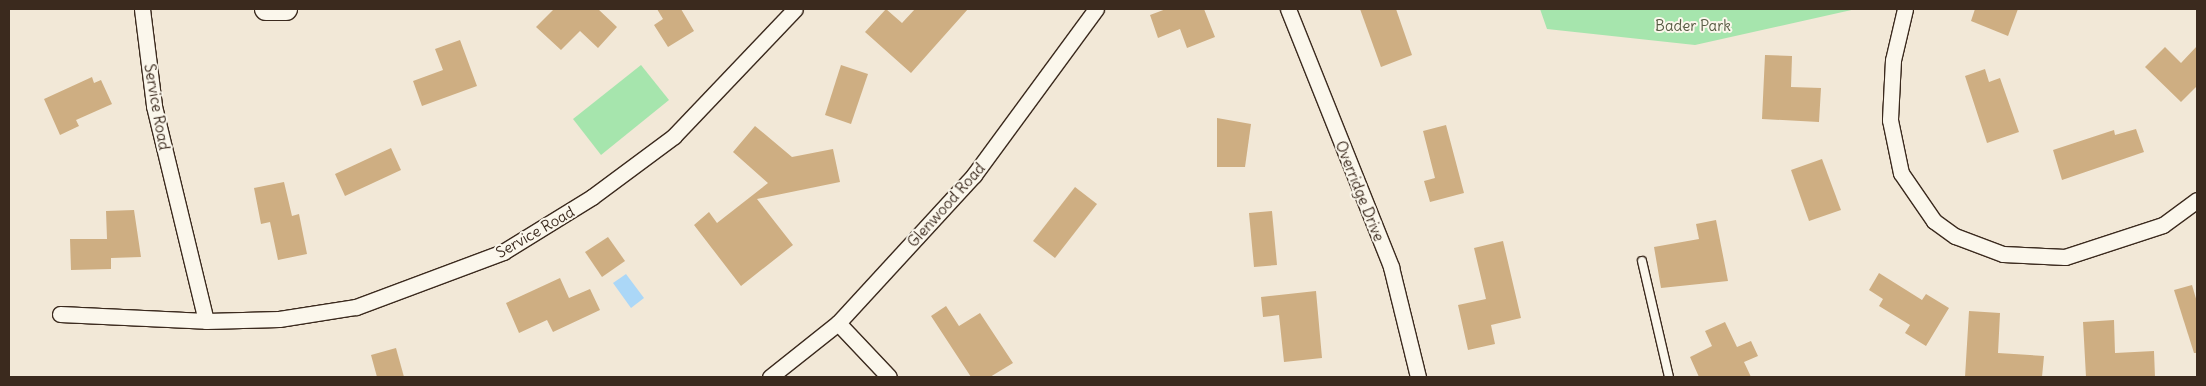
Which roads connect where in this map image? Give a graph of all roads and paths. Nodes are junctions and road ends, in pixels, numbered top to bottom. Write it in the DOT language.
graph roads {
  1 [pos="142,9"];
  2 [pos="266,9"];
  3 [pos="286,9"];
  4 [pos="795,9"];
  5 [pos="1096,9"];
  6 [pos="1288,9"];
  7 [pos="1906,9"];
  8 [pos="2197,200"];
  9 [pos="1642,261"];
  10 [pos="60,314"];
  11 [pos="206,321"];
  12 [pos="838,322"];
  13 [pos="770,377"];
  14 [pos="889,377"];
  15 [pos="1418,377"];
  16 [pos="1669,377"];
  1 -- 11 [label="street, Service Road"];
  2 -- 3 [label="street"];
  4 -- 11 [label="street, Service Road"];
  5 -- 12 [label="street, Glenwood Road"];
  6 -- 15 [label="street, Overridge Drive"];
  7 -- 8 [label="street"];
  9 -- 16 [label="lane"];
  10 -- 11 [label="street, Service Road"];
  12 -- 13 [label="street, Glenwood Road"];
  12 -- 14 [label="street"];
}
